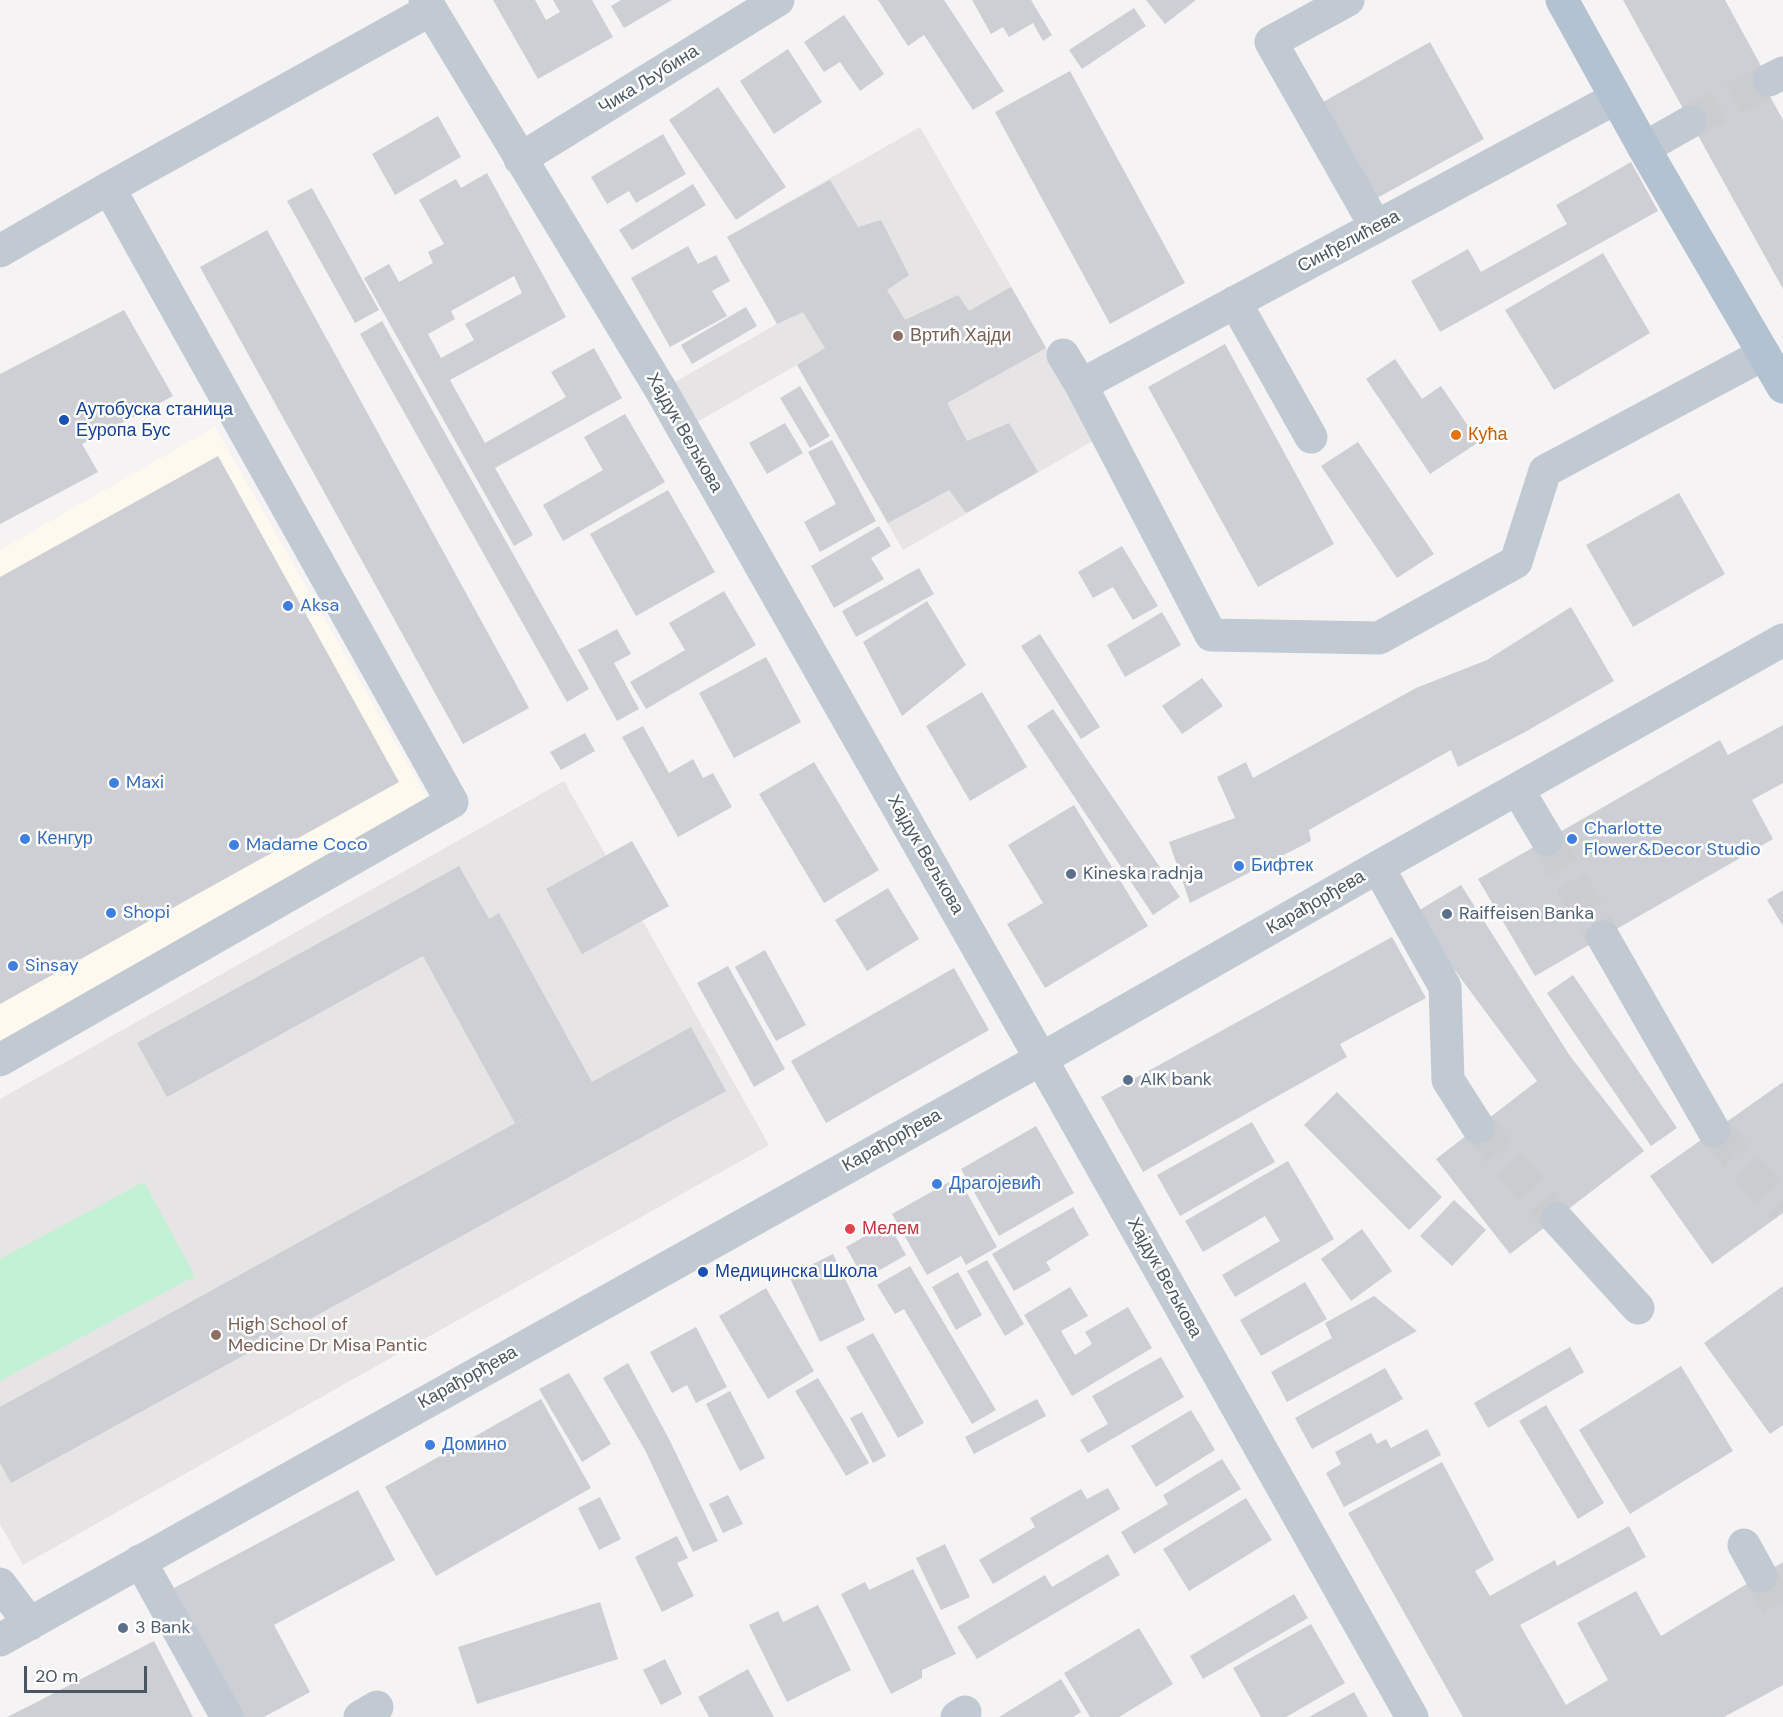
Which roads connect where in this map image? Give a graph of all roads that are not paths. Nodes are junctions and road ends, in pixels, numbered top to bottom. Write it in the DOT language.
graph roads {
  1 [pos="778,0"];
  2 [pos="1348,0"];
  3 [pos="1562,0"];
  4 [pos="428,5"];
  5 [pos="1616,98"];
  6 [pos="1690,122"];
  7 [pos="1644,148"];
  8 [pos="520,159"];
  9 [pos="109,188"];
  10 [pos="1376,227"];
  11 [pos="0,251"];
  12 [pos="1235,302"];
  13 [pos="1764,354"];
  14 [pos="1063,355"];
  15 [pos="1081,385"];
  16 [pos="1783,387"];
  17 [pos="1311,437"];
  18 [pos="1783,640"];
  19 [pos="1518,790"];
  20 [pos="1547,839"];
  21 [pos="1378,867"];
  22 [pos="1603,937"];
  23 [pos="1041,1059"];
  24 [pos="0,1060"];
  25 [pos="1478,1127"];
  26 [pos="1714,1131"];
  27 [pos="1557,1219"];
  28 [pos="1638,1308"];
  29 [pos="1744,1545"];
  30 [pos="140,1561"];
  31 [pos="1761,1576"];
  32 [pos="0,1584"];
  33 [pos="30,1624"];
  34 [pos="0,1640"];
  35 [pos="227,1717"];
  36 [pos="1412,1717"];
  1 -- 8 [label="street, Чика Љубина"];
  2 -- 10 [label="street"];
  3 -- 5 [label="main road"];
  4 -- 8 [label="street, Хајдук Вељкова"];
  4 -- 9 [label="street"];
  5 -- 7 [label="main road"];
  5 -- 10 [label="street, Синђелићева"];
  6 -- 7 [label="street"];
  7 -- 13 [label="main road"];
  8 -- 23 [label="street, Хајдук Вељкова"];
  9 -- 11 [label="street"];
  9 -- 24 [label="street"];
  10 -- 12 [label="street, Синђелићева"];
  12 -- 15 [label="street, Синђелићева"];
  12 -- 17 [label="street"];
  13 -- 15 [label="street"];
  13 -- 16 [label="main road"];
  14 -- 15 [label="street"];
  18 -- 19 [label="street, Карађорђева"];
  19 -- 20 [label="street"];
  19 -- 21 [label="street, Карађорђева"];
  21 -- 23 [label="street, Карађорђева"];
  21 -- 25 [label="street"];
  22 -- 26 [label="street"];
  23 -- 30 [label="street, Карађорђева"];
  23 -- 36 [label="street, Хајдук Вељкова"];
  27 -- 28 [label="street"];
  29 -- 31 [label="street"];
  30 -- 33 [label="street, Карађорђева"];
  30 -- 35 [label="street"];
  32 -- 33 [label="street"];
  33 -- 34 [label="street, Карађорђева"];
}
